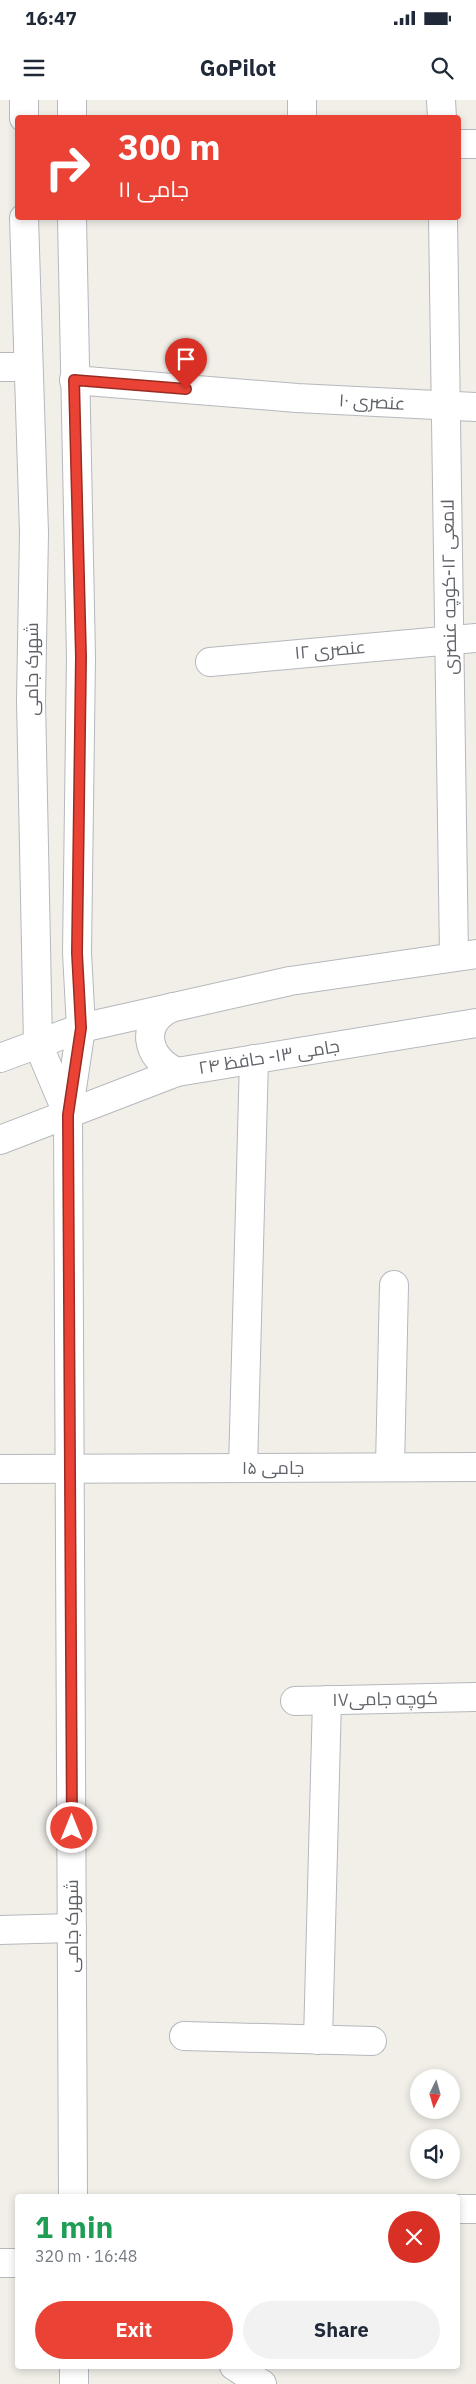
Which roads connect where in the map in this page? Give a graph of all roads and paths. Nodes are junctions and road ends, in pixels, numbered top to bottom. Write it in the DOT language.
graph roads {
  1 [pos="24,100"];
  2 [pos="72,100"];
  3 [pos="302,100"];
  4 [pos="441,100"];
  5 [pos="24,115"];
  6 [pos="72,115"];
  7 [pos="302,115"];
  8 [pos="442,115"];
  9 [pos="461,144"];
  10 [pos="476,144"];
  11 [pos="24,220"];
  12 [pos="72,220"];
  13 [pos="443,220"];
  14 [pos="0,367"];
  15 [pos="27,367"];
  16 [pos="74,380"];
  17 [pos="446,407"];
  18 [pos="476,407"];
  19 [pos="463,639"];
  20 [pos="210,662"];
  21 [pos="465,955"];
  22 [pos="173,1007"];
  23 [pos="476,1023"];
  24 [pos="81,1028"];
  25 [pos="38,1044"];
  26 [pos="0,1058"];
  27 [pos="254,1059"];
  28 [pos="177,1072"];
  29 [pos="68,1115"];
  30 [pos="0,1140"];
  31 [pos="394,1285"];
  32 [pos="390,1467"];
  33 [pos="476,1467"];
  34 [pos="243,1468"];
  35 [pos="0,1469"];
  36 [pos="70,1470"];
  37 [pos="476,1697"];
  38 [pos="327,1700"];
  39 [pos="295,1701"];
  40 [pos="72,1928"];
  41 [pos="0,1930"];
  42 [pos="184,2036"];
  43 [pos="318,2040"];
  44 [pos="372,2041"];
  45 [pos="73,2194"];
  46 [pos="460,2209"];
  47 [pos="476,2209"];
  48 [pos="0,2263"];
  49 [pos="15,2263"];
  50 [pos="74,2369"];
  51 [pos="239,2369"];
  52 [pos="74,2384"];
  53 [pos="262,2384"];
  1 -- 5 [label="street"];
  2 -- 6 [label="street"];
  3 -- 7 [label="street"];
  4 -- 8 [label="street"];
  9 -- 10 [label="street"];
  11 -- 15 [label="street, شهرک جامی"];
  12 -- 16 [label="street, شهرک جامی"];
  13 -- 17 [label="street, لامعی ۱۲-کوچه عنصری"];
  14 -- 15 [label="street"];
  15 -- 25 [label="street, شهرک جامی"];
  16 -- 17 [label="street, ۱۰ عنصری"];
  16 -- 24 [label="street, شهرک جامی"];
  17 -- 18 [label="street, ۱۰ عنصری"];
  17 -- 19 [label="street, لامعی ۱۲-کوچه عنصری"];
  19 -- 20 [label="street, ۱۲ عنصری"];
  19 -- 21 [label="street, لامعی ۱۲-کوچه عنصری"];
  21 -- 22 [label="street"];
  22 -- 24 [label="street"];
  22 -- 28 [label="street"];
  23 -- 27 [label="street, جامی ۱۳- حافظ ۲۴"];
  24 -- 25 [label="street"];
  24 -- 29 [label="street, شهرک جامی"];
  25 -- 26 [label="street"];
  25 -- 29 [label="street, شهرک جامی"];
  27 -- 28 [label="street, جامی ۱۳- حافظ ۲۴"];
  27 -- 34 [label="street"];
  28 -- 29 [label="street, جامی ۱۳- حافظ ۲۴"];
  29 -- 30 [label="street, جامی ۱۳- حافظ ۲۴"];
  29 -- 36 [label="street, شهرک جامی"];
  31 -- 32 [label="street"];
  32 -- 33 [label="street, ۱۵ جامی"];
  32 -- 34 [label="street, ۱۵ جامی"];
  34 -- 36 [label="street, ۱۵ جامی"];
  35 -- 36 [label="street, ۱۵ جامی"];
  36 -- 40 [label="street, شهرک جامی"];
  37 -- 38 [label="street, کوچه جامی۱۷"];
  38 -- 39 [label="street, کوچه جامی۱۷"];
  38 -- 43 [label="street"];
  40 -- 41 [label="street"];
  40 -- 45 [label="street, شهرک جامی"];
  42 -- 43 [label="street"];
  43 -- 44 [label="street"];
  46 -- 47 [label="street"];
  48 -- 49 [label="street"];
  50 -- 52 [label="street"];
  51 -- 53 [label="street"];
}
